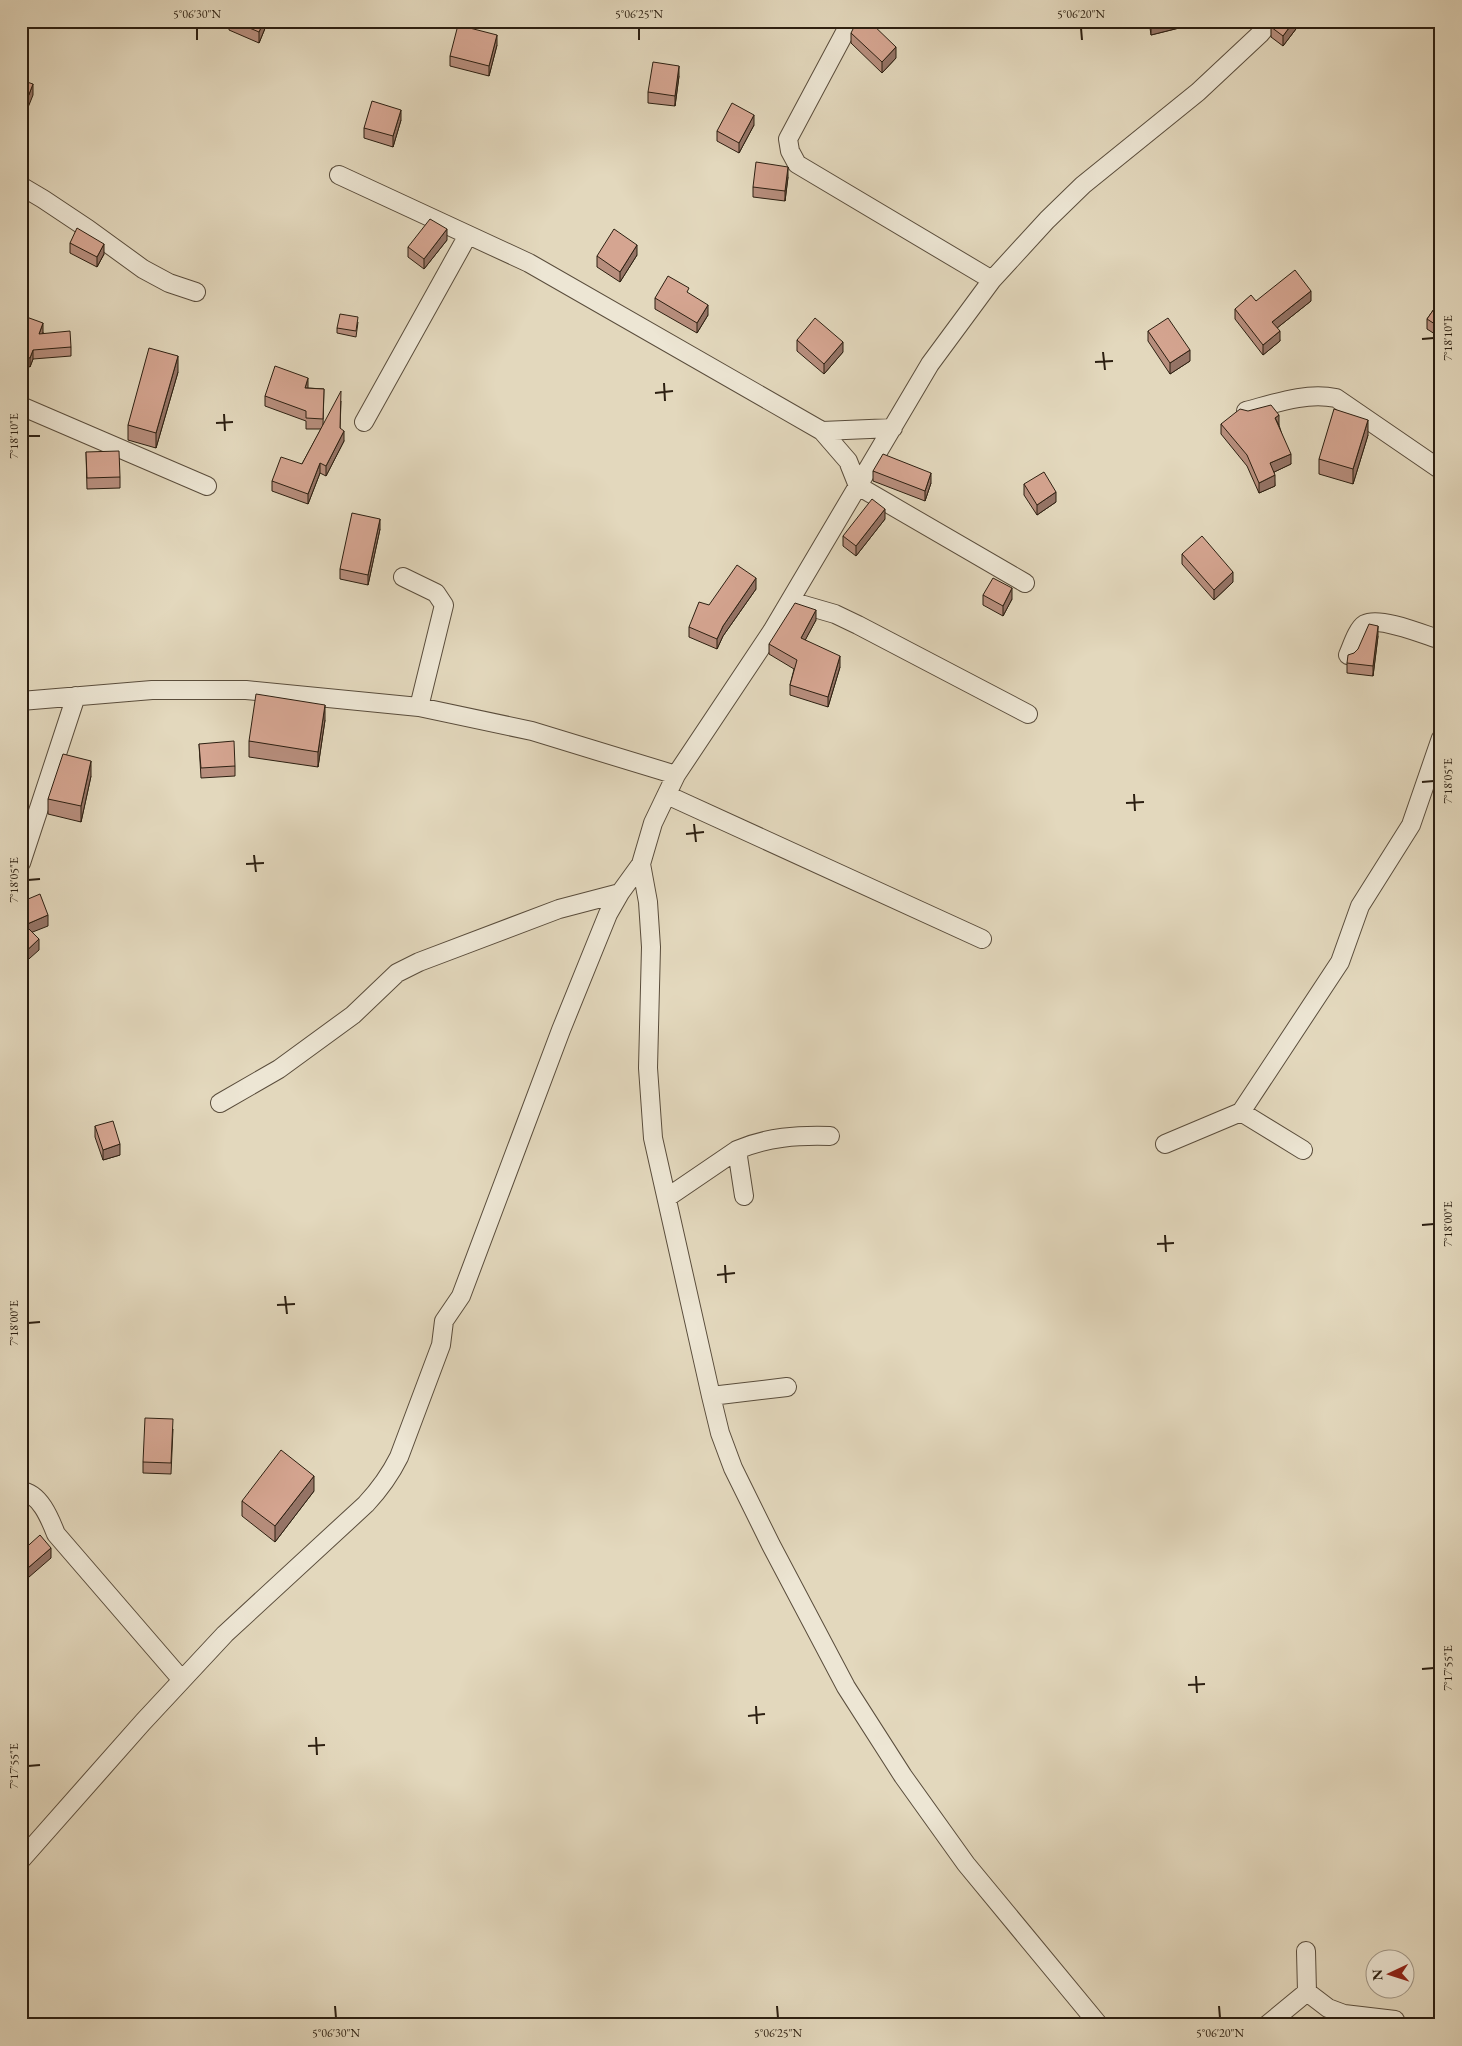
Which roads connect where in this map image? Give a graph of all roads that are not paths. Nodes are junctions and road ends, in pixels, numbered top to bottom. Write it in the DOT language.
graph roads {
  1 [pos="851,21"];
  2 [pos="1270,21"];
  3 [pos="339,175"];
  4 [pos="21,186"];
  5 [pos="468,234"];
  6 [pos="992,280"];
  7 [pos="196,292"];
  8 [pos="21,406"];
  9 [pos="1246,411"];
  10 [pos="364,422"];
  11 [pos="893,428"];
  12 [pos="822,431"];
  13 [pos="1441,470"];
  14 [pos="208,486"];
  15 [pos="858,486"];
  16 [pos="403,577"];
  17 [pos="1025,583"];
  18 [pos="790,601"];
  19 [pos="1441,640"];
  20 [pos="1348,654"];
  21 [pos="76,696"];
  22 [pos="21,701"];
  23 [pos="419,707"];
  24 [pos="1028,714"];
  25 [pos="1441,738"];
  26 [pos="676,775"];
  27 [pos="667,795"];
  28 [pos="21,863"];
  29 [pos="641,864"];
  30 [pos="620,893"];
  31 [pos="982,939"];
  32 [pos="220,1103"];
  33 [pos="1241,1112"];
  34 [pos="830,1136"];
  35 [pos="1165,1144"];
  36 [pos="737,1150"];
  37 [pos="1303,1150"];
  38 [pos="744,1196"];
  39 [pos="668,1197"];
  40 [pos="787,1388"];
  41 [pos="711,1396"];
  42 [pos="21,1492"];
  43 [pos="182,1680"];
  44 [pos="21,1860"];
  45 [pos="1306,1951"];
  46 [pos="1307,1992"];
  47 [pos="1394,2020"];
  48 [pos="1099,2025"];
  49 [pos="1267,2025"];
  1 -- 6 [label="street"];
  2 -- 6 [label="street"];
  3 -- 5 [label="street"];
  4 -- 7 [label="street"];
  5 -- 10 [label="street"];
  5 -- 12 [label="street"];
  6 -- 11 [label="street"];
  8 -- 14 [label="street"];
  9 -- 13 [label="street"];
  11 -- 12 [label="street"];
  11 -- 15 [label="street"];
  12 -- 15 [label="street"];
  15 -- 17 [label="street"];
  15 -- 18 [label="street"];
  16 -- 23 [label="street"];
  18 -- 24 [label="street"];
  18 -- 26 [label="street"];
  19 -- 20 [label="street"];
  21 -- 22 [label="street"];
  21 -- 23 [label="street"];
  21 -- 28 [label="street"];
  23 -- 26 [label="street"];
  25 -- 33 [label="street"];
  26 -- 27 [label="street"];
  27 -- 29 [label="street"];
  27 -- 31 [label="street"];
  29 -- 30 [label="street"];
  29 -- 39 [label="street"];
  30 -- 32 [label="street"];
  30 -- 43 [label="street"];
  33 -- 35 [label="street"];
  33 -- 37 [label="street"];
  34 -- 36 [label="street"];
  36 -- 38 [label="street"];
  36 -- 39 [label="street"];
  39 -- 41 [label="street"];
  40 -- 41 [label="street"];
  41 -- 48 [label="street"];
  42 -- 43 [label="street"];
  43 -- 44 [label="street"];
  45 -- 46 [label="street"];
  46 -- 47 [label="street"];
  46 -- 49 [label="street"];
}
